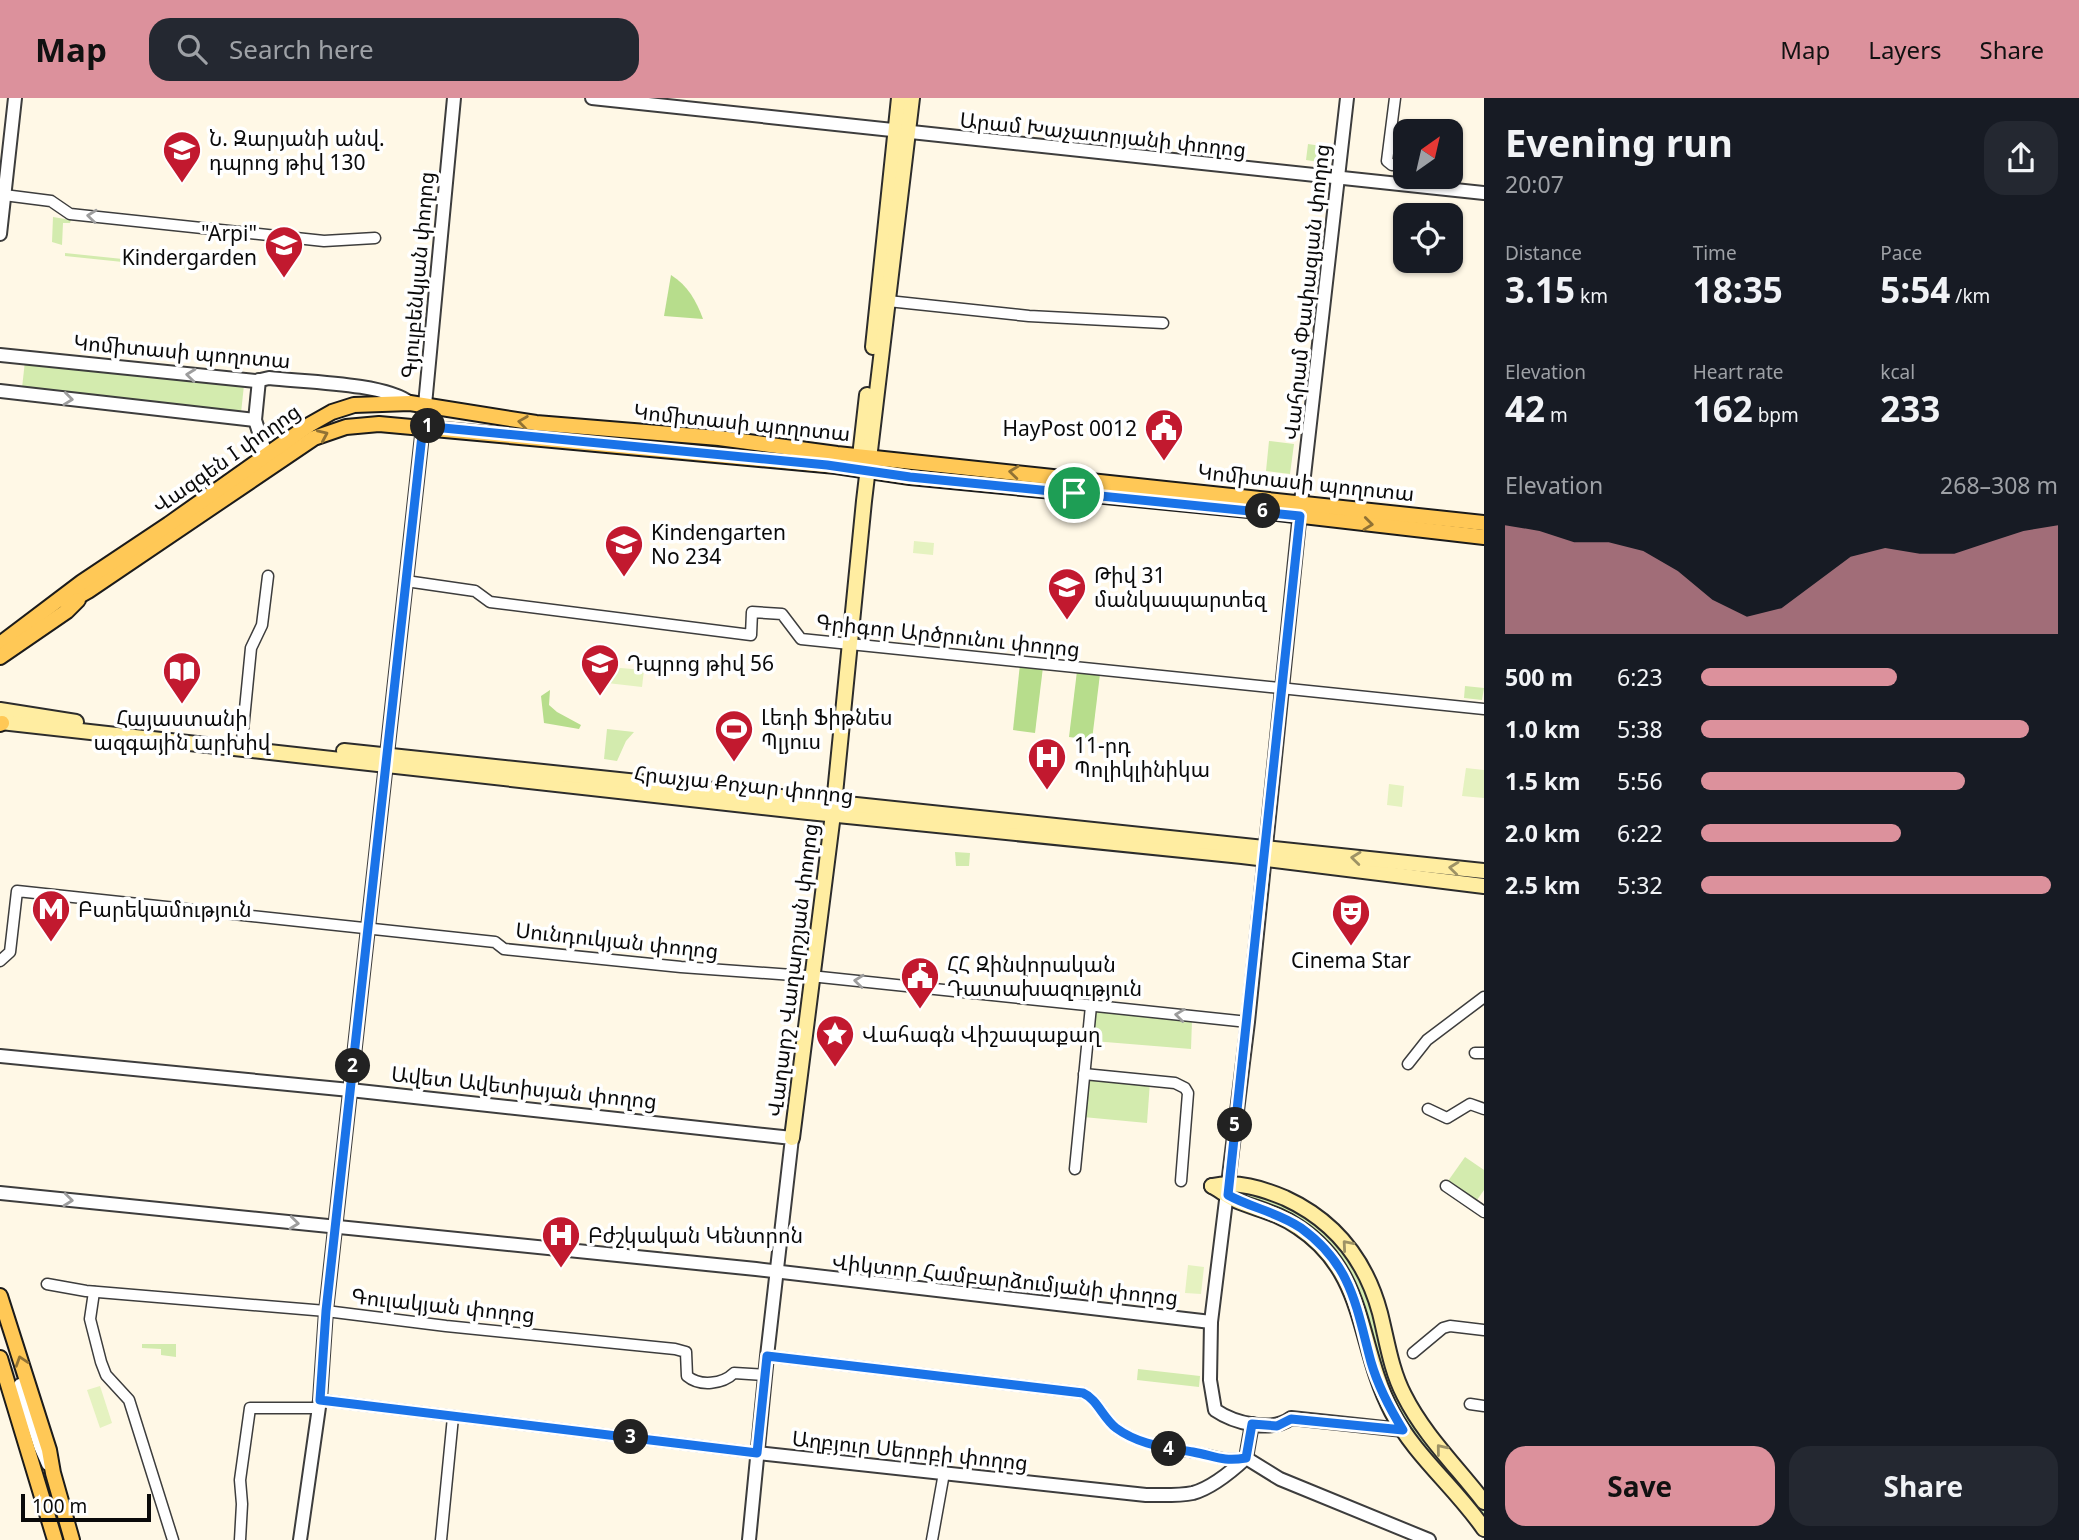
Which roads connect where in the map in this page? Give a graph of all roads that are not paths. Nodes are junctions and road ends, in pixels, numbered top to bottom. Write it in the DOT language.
graph roads {
  1 [pos="15,98"];
  2 [pos="454,98"];
  3 [pos="592,98"];
  4 [pos="899,98"];
  5 [pos="912,98"];
  6 [pos="1347,98"];
  7 [pos="1395,98"];
  8 [pos="902,132"];
  9 [pos="1392,165"];
  10 [pos="1338,178"];
  11 [pos="1484,193"];
  12 [pos="4,195"];
  13 [pos="0,234"];
  14 [pos="375,238"];
  15 [pos="888,301"];
  16 [pos="1163,323"];
  17 [pos="0,355"];
  18 [pos="259,380"];
  19 [pos="0,391"];
  20 [pos="417,405"];
  21 [pos="255,420"];
  22 [pos="423,426"];
  23 [pos="266,454"];
  24 [pos="864,463"];
  25 [pos="1301,509"];
  26 [pos="1484,523"];
  27 [pos="1484,537"];
  28 [pos="268,576"];
  29 [pos="406,581"];
  30 [pos="84,588"];
  31 [pos="59,603"];
  32 [pos="0,635"];
  33 [pos="845,643"];
  34 [pos="0,644"];
  35 [pos="0,650"];
  36 [pos="0,657"];
  37 [pos="1283,687"];
  38 [pos="1484,709"];
  39 [pos="0,720"];
  40 [pos="242,740"];
  41 [pos="387,761"];
  42 [pos="828,808"];
  43 [pos="1265,854"];
  44 [pos="1484,871"];
  45 [pos="1484,886"];
  46 [pos="368,928"];
  47 [pos="0,961"];
  48 [pos="808,976"];
  49 [pos="1484,997"];
  50 [pos="1091,1006"];
  51 [pos="1248,1022"];
  52 [pos="0,1056"];
  53 [pos="1408,1064"];
  54 [pos="1084,1074"];
  55 [pos="350,1090"];
  56 [pos="1428,1108"];
  57 [pos="1484,1109"];
  58 [pos="792,1138"];
  59 [pos="1074,1169"];
  60 [pos="1181,1181"];
  61 [pos="1446,1186"];
  62 [pos="1228,1189"];
  63 [pos="0,1193"];
  64 [pos="1484,1212"];
  65 [pos="336,1227"];
  66 [pos="776,1272"];
  67 [pos="47,1283"];
  68 [pos="94,1292"];
  69 [pos="0,1296"];
  70 [pos="326,1311"];
  71 [pos="1211,1322"];
  72 [pos="1484,1329"];
  73 [pos="1413,1353"];
  74 [pos="767,1356"];
  75 [pos="0,1358"];
  76 [pos="765,1376"];
  77 [pos="0,1378"];
  78 [pos="20,1385"];
  79 [pos="319,1404"];
  80 [pos="1470,1404"];
  81 [pos="1484,1406"];
  82 [pos="453,1417"];
  83 [pos="1252,1424"];
  84 [pos="1403,1430"];
  85 [pos="23,1435"];
  86 [pos="757,1453"];
  87 [pos="1246,1458"];
  88 [pos="53,1473"];
  89 [pos="944,1473"];
  90 [pos="1484,1502"];
  91 [pos="1484,1529"];
  92 [pos="55,1540"];
  93 [pos="72,1540"];
  94 [pos="173,1540"];
  95 [pos="240,1540"];
  96 [pos="300,1540"];
  97 [pos="441,1540"];
  98 [pos="749,1540"];
  99 [pos="932,1540"];
  100 [pos="1429,1540"];
  1 -- 12 [label="street"];
  2 -- 20 [label="street, Գյուլբենկյան փողոց"];
  3 -- 8 [label="street, Արամ Խաչատրյանի փողոց"];
  4 -- 8 [label="main road, Վաղարշ Վաղարշյան փողոց"];
  5 -- 8 [label="main road, Վաղարշ Վաղարշյան փողոց"];
  6 -- 10 [label="street, Վահրամ Փափազյան փողոց"];
  7 -- 9 [label="street"];
  8 -- 10 [label="street, Արամ Խաչատրյանի փողոց"];
  8 -- 15 [label="main road, Վաղարշ Վաղարշյան փողոց"];
  8 -- 24 [label="main road, Վաղարշ Վաղարշյան փողոց"];
  10 -- 11 [label="street, Արամ Խաչատրյանի փողոց"];
  10 -- 25 [label="street, Վահրամ Փափազյան փողոց"];
  12 -- 13 [label="street"];
  14 -- 12 [label="street, one-way"];
  15 -- 16 [label="street"];
  15 -- 24 [label="main road, Վաղարշ Վաղարշյան փողոց"];
  18 -- 17 [label="street, Կոմիտասի պողոտա, one-way"];
  18 -- 20 [label="street, Կոմիտասի պողոտա"];
  18 -- 21 [label="street"];
  19 -- 21 [label="street, one-way"];
  20 -- 22 [label="street, Գյուլբենկյան փողոց"];
  20 -- 23 [label="main road, Վազգեն I փողոց"];
  24 -- 20 [label="main road, Կոմիտասի պողոտա, one-way"];
  21 -- 23 [label="street"];
  22 -- 24 [label="main road, Կոմիտասի պողոտա"];
  22 -- 29 [label="street, Գյուլբենկյան փողոց"];
  30 -- 22 [label="main road, Վազգեն I փողոց, one-way"];
  23 -- 30 [label="main road, Վազգեն I փողոց"];
  24 -- 25 [label="main road, Կոմիտասի պողոտա"];
  24 -- 33 [label="main road, Վաղարշ Վաղարշյան փողոց"];
  25 -- 26 [label="main road, Կոմիտասի պողոտա"];
  25 -- 27 [label="main road, Կոմիտասի պողոտա, one-way"];
  25 -- 37 [label="street, Վահրամ Փափազյան փողոց"];
  28 -- 40 [label="street"];
  29 -- 33 [label="street, Գրիգոր Արծրունու փողոց"];
  29 -- 41 [label="street, Գյուլբենկյան փողոց"];
  30 -- 31 [label="main road, Վազգեն I փողոց"];
  30 -- 32 [label="main road, Վազգեն I փողոց"];
  30 -- 36 [label="main road, Վազգեն I փողոց"];
  31 -- 34 [label="main road, Վազգեն I փողոց"];
  31 -- 35 [label="main road, Վազգեն I փողոց"];
  33 -- 37 [label="street, Գրիգոր Արծրունու փողոց"];
  33 -- 42 [label="main road, Վաղարշ Վաղարշյան փողոց"];
  37 -- 38 [label="street, Գրիգոր Արծրունու փողոց"];
  37 -- 43 [label="street, Վահրամ Փափազյան փողոց"];
  39 -- 40 [label="main road, Հրաչյա Քոչար փողոց"];
  39 -- 41 [label="main road, Հրաչյա Քոչար փողոց"];
  40 -- 41 [label="main road, Հրաչյա Քոչար փողոց"];
  41 -- 42 [label="main road, Հրաչյա Քոչար փողոց"];
  41 -- 46 [label="street, Գյուլբենկյան փողոց"];
  42 -- 43 [label="main road, Հրաչյա Քոչար փողոց"];
  42 -- 48 [label="main road, Վաղարշ Վաղարշյան փողոց"];
  44 -- 43 [label="main road, Հրաչյա Քոչար փողոց, one-way"];
  43 -- 45 [label="main road, Հրաչյա Քոչար փողոց"];
  43 -- 51 [label="street, Վահրամ Փափազյան փողոց"];
  46 -- 47 [label="street, Սունդուկյան փողոց"];
  46 -- 48 [label="street, Սունդուկյան փողոց"];
  46 -- 55 [label="street, Գյուլբենկյան փողոց"];
  50 -- 48 [label="street, Սունդուկյան փողոց, one-way"];
  48 -- 58 [label="main road, Վաղարշ Վաղարշյան փողոց"];
  49 -- 53 [label="street"];
  51 -- 50 [label="street, Սունդուկյան փողոց, one-way"];
  50 -- 54 [label="street"];
  51 -- 62 [label="street, Վահրամ Փափազյան փողոց"];
  52 -- 55 [label="street, Ավետ Ավետիսյան փողոց"];
  54 -- 59 [label="street"];
  54 -- 60 [label="street"];
  55 -- 58 [label="street, Ավետ Ավետիսյան փողոց"];
  55 -- 65 [label="street, Գյուլբենկյան փողոց"];
  56 -- 57 [label="street"];
  58 -- 66 [label="street, Վաղարշ Վաղարշյան փողոց"];
  61 -- 64 [label="street"];
  62 -- 71 [label="street, Վահրամ Փափազյան փողոց"];
  62 -- 84 [label="main road"];
  90 -- 62 [label="main road, one-way"];
  63 -- 65 [label="street, Վիկտոր Համբարձումյանի փողոց, one-way"];
  65 -- 66 [label="street, Վիկտոր Համբարձումյանի փողոց"];
  65 -- 70 [label="street, Գյուլբենկյան փողոց"];
  66 -- 71 [label="street, Վիկտոր Համբարձումյանի փողոց"];
  66 -- 74 [label="street, Վաղարշ Վաղարշյան փողոց"];
  67 -- 68 [label="street, Գուլակյան փողոց"];
  68 -- 70 [label="street, Գուլակյան փողոց"];
  68 -- 94 [label="street"];
  88 -- 69 [label="main road, one-way"];
  70 -- 76 [label="street, Գուլակյան փողոց"];
  70 -- 79 [label="street, Գյուլբենկյան փողոց"];
  71 -- 83 [label="street, Վահրամ Փափազյան փողոց"];
  72 -- 73 [label="street"];
  74 -- 76 [label="street, Վաղարշ Վաղարշյան փողոց"];
  74 -- 87 [label="street"];
  75 -- 85 [label="main road"];
  76 -- 86 [label="street, Վաղարշ Վաղարշյան փողոց"];
  77 -- 85 [label="street"];
  78 -- 88 [label="street"];
  79 -- 82 [label="street, Աղբյուր Սերոբի փողոց"];
  79 -- 95 [label="street, Աղբյուր Սերոբի փողոց"];
  79 -- 96 [label="street, Գյուլբենկյան փողոց"];
  80 -- 81 [label="street"];
  82 -- 86 [label="street, Աղբյուր Սերոբի փողոց"];
  82 -- 97 [label="street"];
  83 -- 84 [label="street, Վահրամ Փափազյան փողոց"];
  83 -- 87 [label="street"];
  84 -- 91 [label="main road"];
  85 -- 92 [label="main road"];
  86 -- 89 [label="street, Աղբյուր Սերոբի փողոց"];
  86 -- 98 [label="street, Վաղարշ Վաղարշյան փողոց"];
  87 -- 89 [label="street, Աղբյուր Սերոբի փողոց"];
  87 -- 100 [label="street"];
  88 -- 93 [label="main road"];
  89 -- 99 [label="street"];
}
